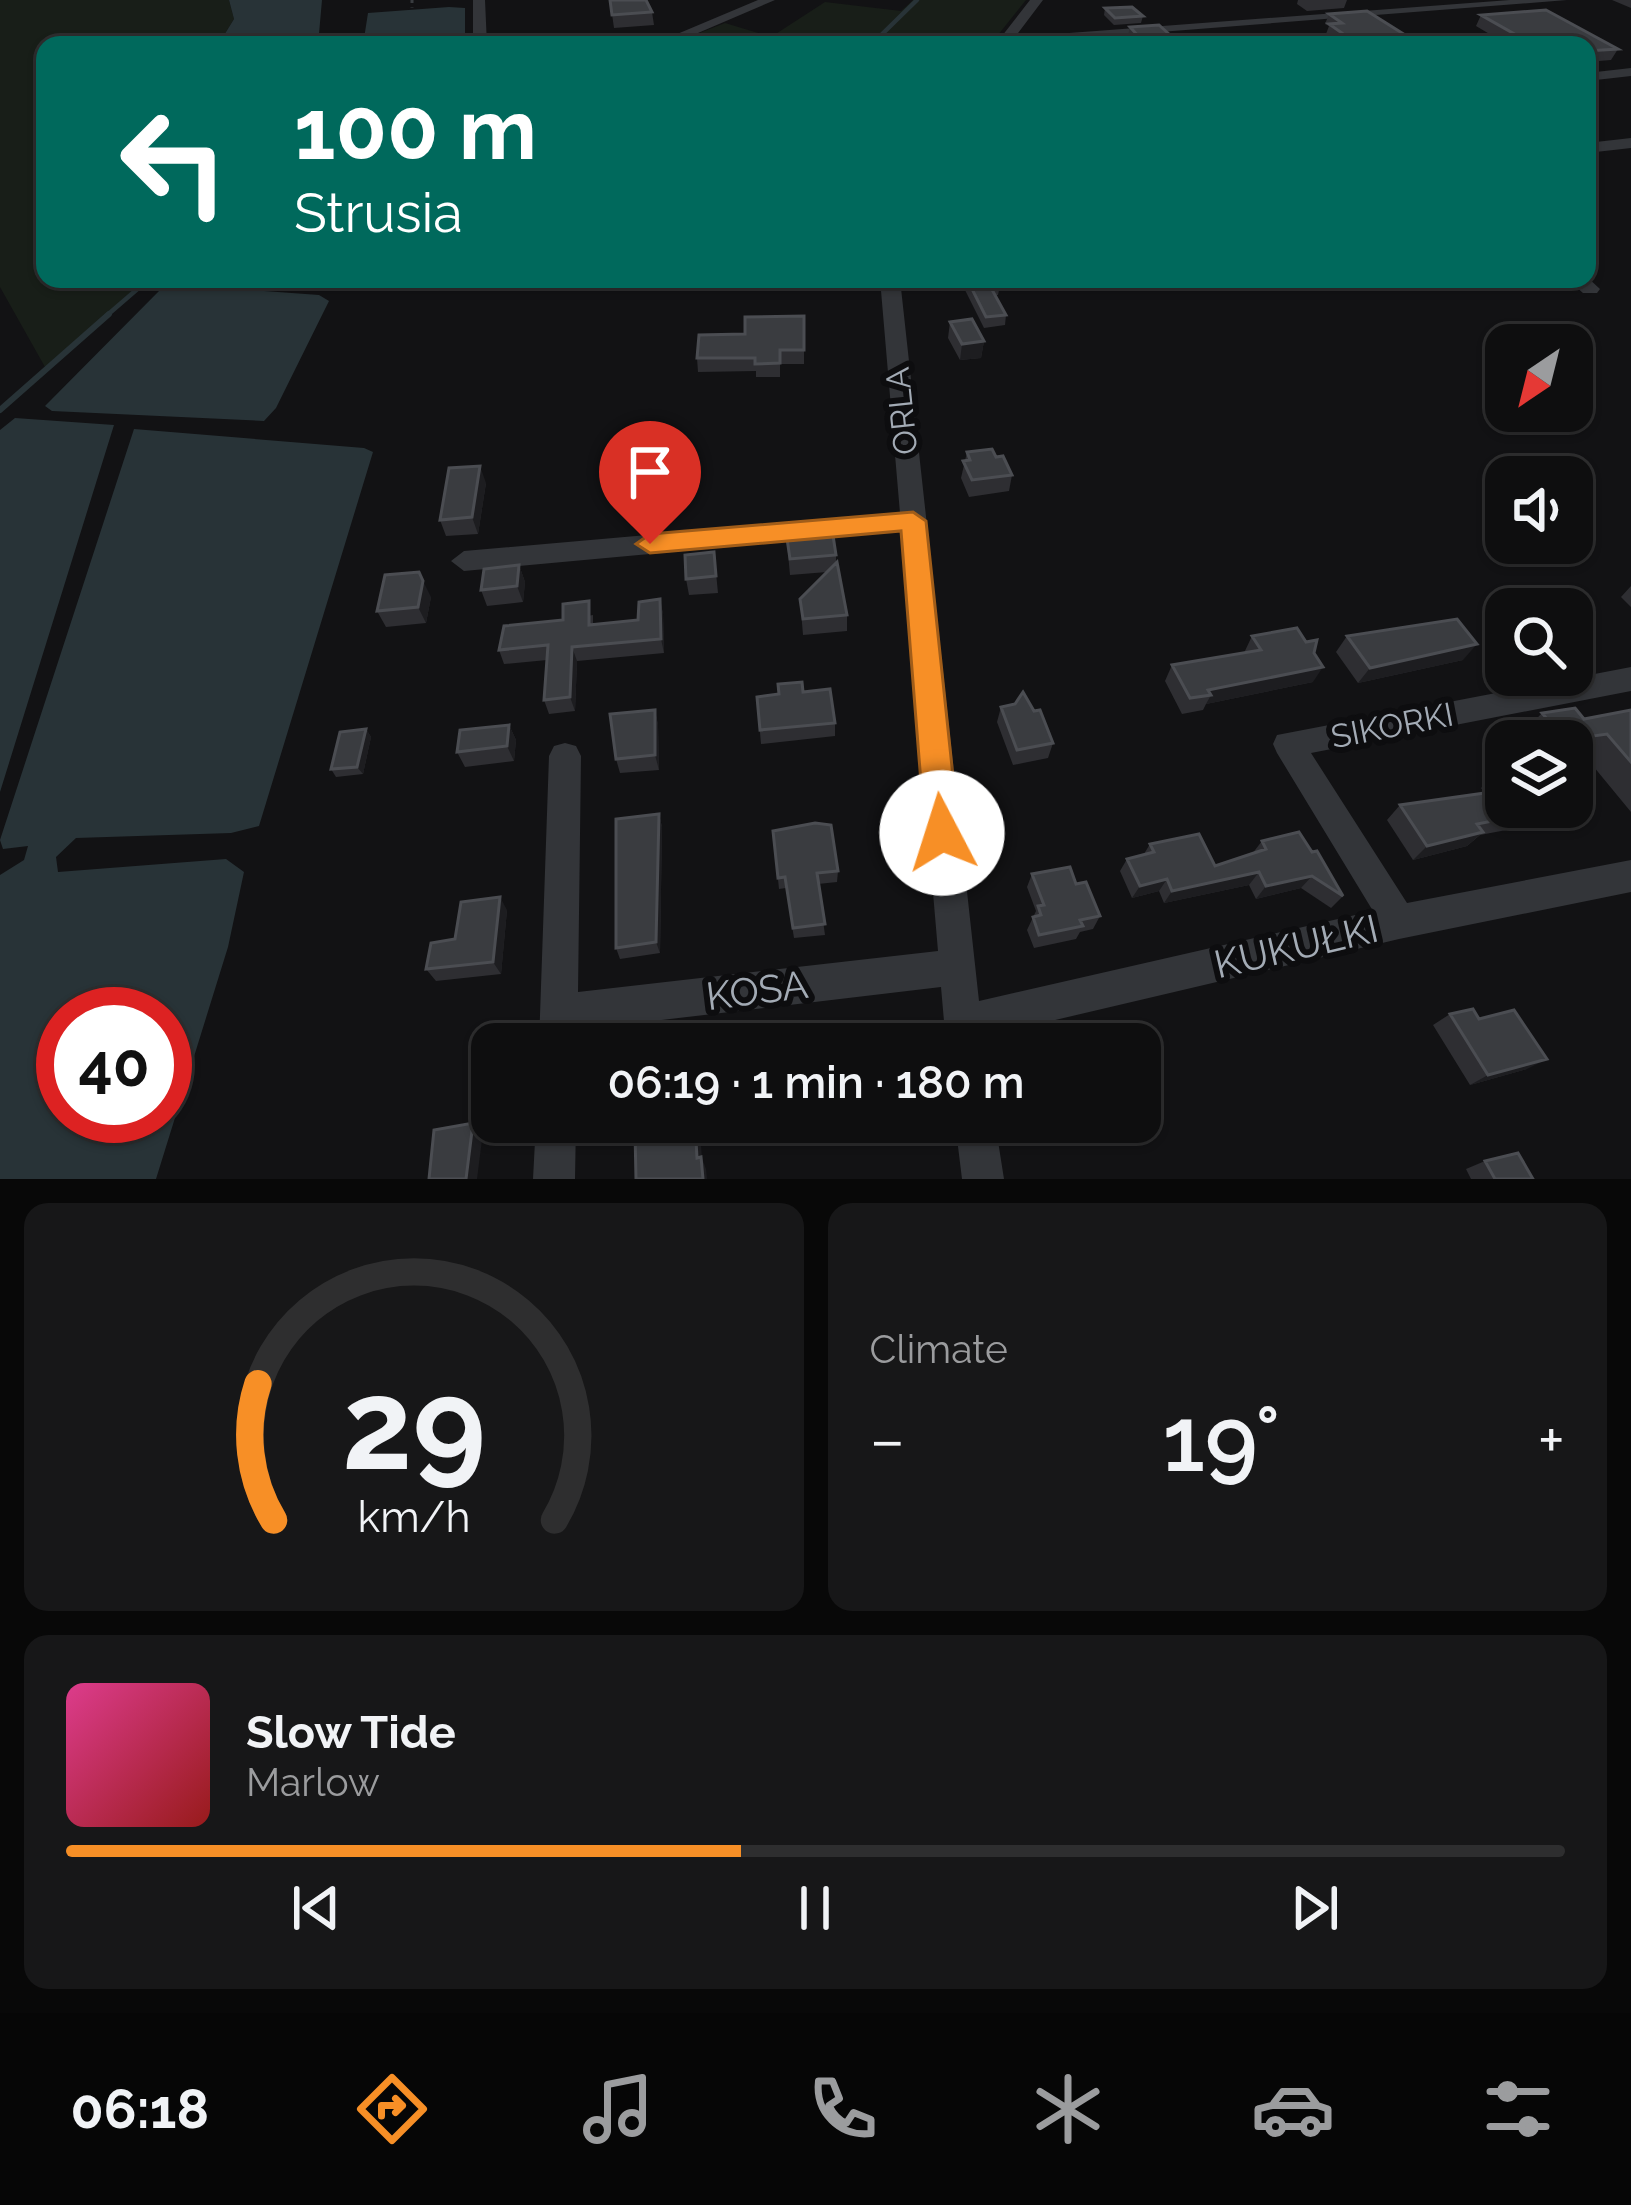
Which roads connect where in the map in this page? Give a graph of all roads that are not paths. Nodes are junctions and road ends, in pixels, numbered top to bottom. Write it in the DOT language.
graph roads {
  1 [pos="479,0"];
  2 [pos="769,0"];
  3 [pos="1037,0"];
  4 [pos="1561,0"];
  5 [pos="480,36"];
  6 [pos="680,36"];
  7 [pos="1010,36"];
  8 [pos="1105,36"];
  9 [pos="1631,72"];
  10 [pos="1596,75"];
  11 [pos="1631,143"];
  12 [pos="1596,147"];
  13 [pos="891,288"];
  14 [pos="913,521"];
  15 [pos="464,561"];
  16 [pos="1631,680"];
  17 [pos="566,756"];
  18 [pos="1631,876"];
  19 [pos="1399,922"];
  20 [pos="955,967"];
  21 [pos="559,1023"];
  22 [pos="591,1023"];
  23 [pos="963,1023"];
  24 [pos="1007,1023"];
  25 [pos="555,1143"];
  26 [pos="978,1143"];
  27 [pos="554,1179"];
  28 [pos="983,1179"];
  1 -- 5 [label="street"];
  2 -- 6 [label="street"];
  3 -- 7 [label="street"];
  4 -- 8 [label="street"];
  9 -- 10 [label="street"];
  11 -- 12 [label="street"];
  13 -- 14 [label="street, ORLA"];
  14 -- 15 [label="street"];
  14 -- 20 [label="street, ORLA"];
  16 -- 19 [label="street, SIKORKI"];
  17 -- 21 [label="street, KOSA"];
  18 -- 19 [label="street, KUKUŁKI"];
  19 -- 24 [label="street, KUKUŁKI"];
  20 -- 22 [label="street, KOSA"];
  20 -- 23 [label="street, ORLA"];
  25 -- 27 [label="street"];
  26 -- 28 [label="street"];
}
